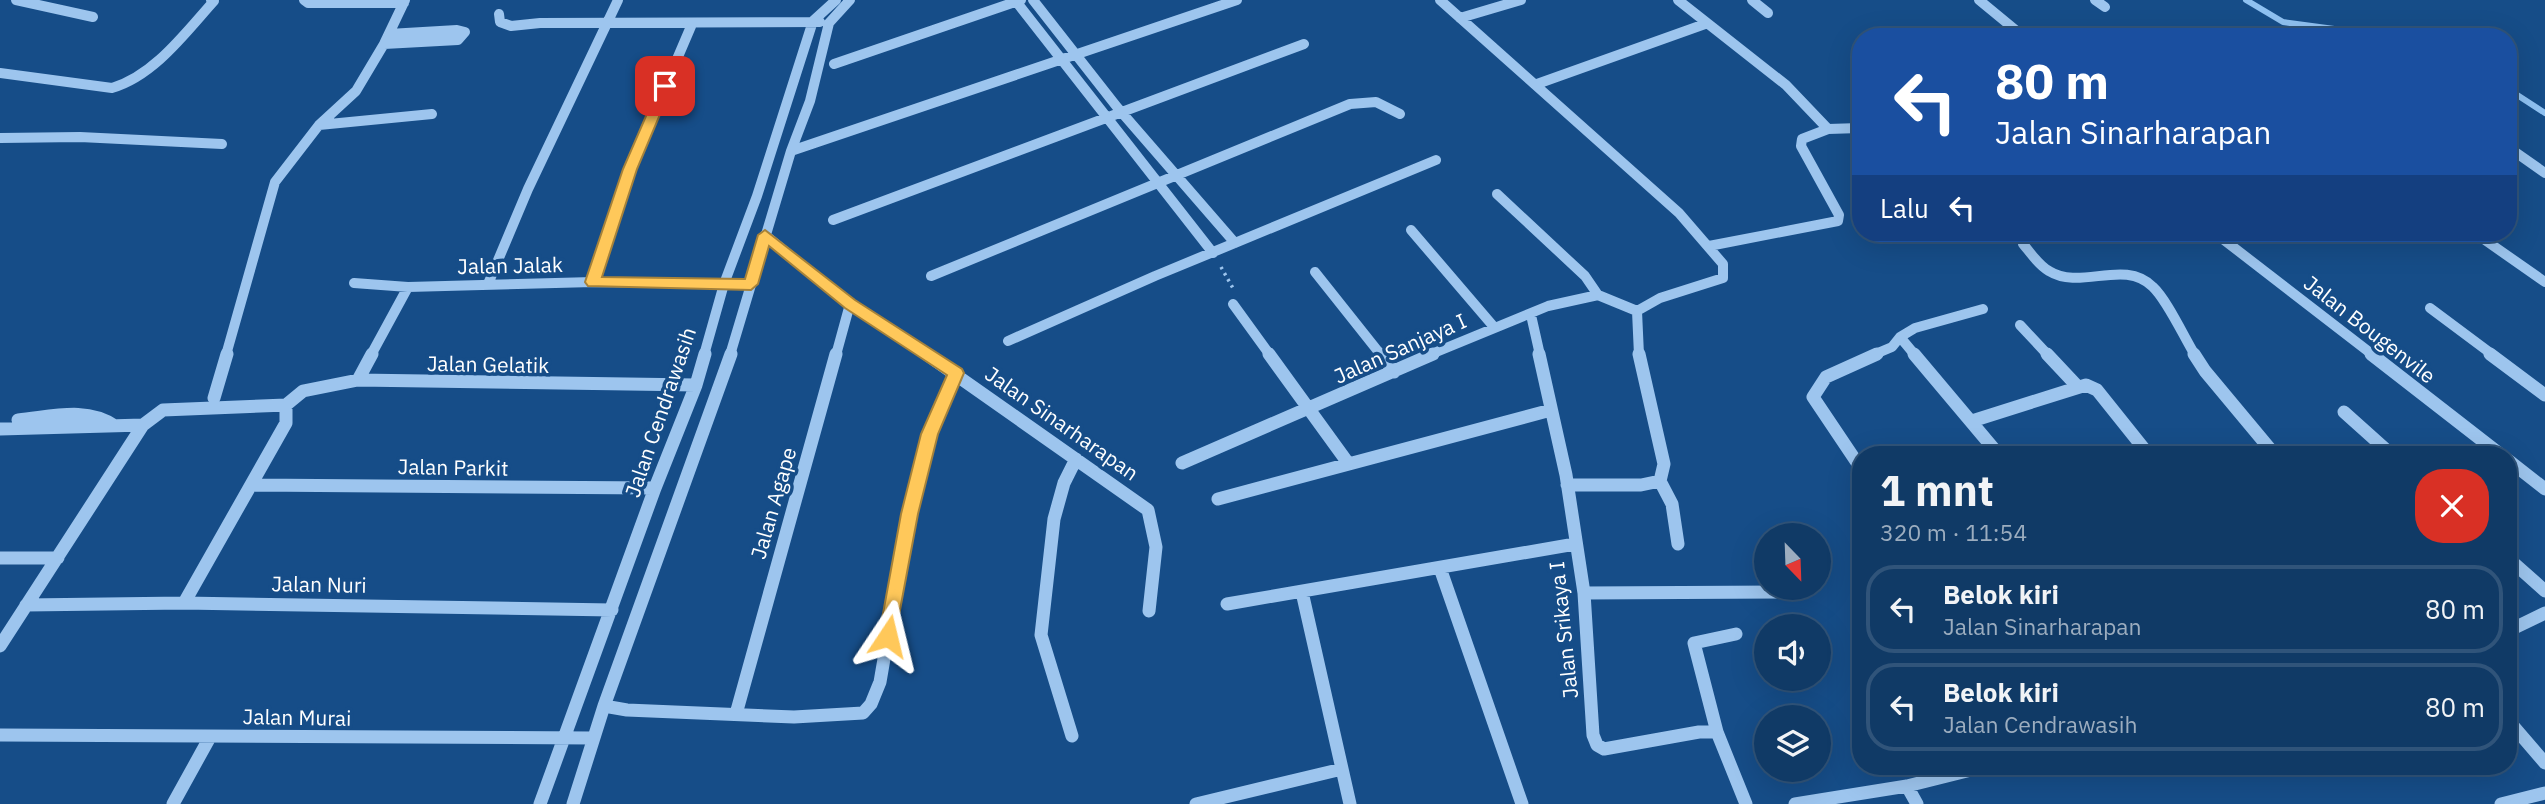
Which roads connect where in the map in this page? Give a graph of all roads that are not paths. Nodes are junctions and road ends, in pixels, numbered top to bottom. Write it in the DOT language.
graph roads {
  1 [pos="16,0"];
  2 [pos="211,0"];
  3 [pos="304,0"];
  4 [pos="618,0"];
  5 [pos="836,0"];
  6 [pos="850,0"];
  7 [pos="1034,0"];
  8 [pos="1237,0"];
  9 [pos="1440,0"];
  10 [pos="1521,0"];
  11 [pos="1678,0"];
  12 [pos="1752,0"];
  13 [pos="1980,0"];
  14 [pos="2095,0"];
  15 [pos="1017,1"];
  16 [pos="405,2"];
  17 [pos="2105,7"];
  18 [pos="1768,13"];
  19 [pos="499,14"];
  20 [pos="93,16"];
  21 [pos="1460,18"];
  22 [pos="813,21"];
  23 [pos="610,23"];
  24 [pos="829,23"];
  25 [pos="692,24"];
  26 [pos="1705,24"];
  27 [pos="2013,28"];
  28 [pos="387,39"];
  29 [pos="1304,44"];
  30 [pos="1075,53"];
  31 [pos="1058,58"];
  32 [pos="834,64"];
  33 [pos="0,73"];
  34 [pos="1537,83"];
  35 [pos="1123,112"];
  36 [pos="432,114"];
  37 [pos="1400,114"];
  38 [pos="1109,119"];
  39 [pos="319,125"];
  40 [pos="1852,128"];
  41 [pos="1828,129"];
  42 [pos="0,138"];
  43 [pos="222,144"];
  44 [pos="791,151"];
  45 [pos="2517,153"];
  46 [pos="1436,160"];
  47 [pos="2545,173"];
  48 [pos="1177,177"];
  49 [pos="1159,183"];
  50 [pos="1497,194"];
  51 [pos="833,220"];
  52 [pos="745,227"];
  53 [pos="1411,230"];
  54 [pos="766,232"];
  55 [pos="2227,242"];
  56 [pos="2488,242"];
  57 [pos="1235,243"];
  58 [pos="2023,244"];
  59 [pos="1709,246"];
  60 [pos="1213,253"];
  61 [pos="1315,272"];
  62 [pos="931,276"];
  63 [pos="593,282"];
  64 [pos="2545,282"];
  65 [pos="354,283"];
  66 [pos="488,284"];
  67 [pos="724,284"];
  68 [pos="751,284"];
  69 [pos="408,287"];
  70 [pos="1598,295"];
  71 [pos="850,304"];
  72 [pos="1233,304"];
  73 [pos="2430,307"];
  74 [pos="1983,309"];
  75 [pos="1637,311"];
  76 [pos="1531,315"];
  77 [pos="2020,325"];
  78 [pos="1494,327"];
  79 [pos="1900,337"];
  80 [pos="1008,341"];
  81 [pos="1394,372"];
  82 [pos="956,373"];
  83 [pos="358,380"];
  84 [pos="696,386"];
  85 [pos="2078,387"];
  86 [pos="2545,395"];
  87 [pos="214,398"];
  88 [pos="286,405"];
  89 [pos="1310,409"];
  90 [pos="1550,410"];
  91 [pos="2344,412"];
  92 [pos="0,421"];
  93 [pos="1972,421"];
  94 [pos="143,425"];
  95 [pos="115,426"];
  96 [pos="0,429"];
  97 [pos="1991,446"];
  98 [pos="2142,446"];
  99 [pos="2268,446"];
  100 [pos="2382,446"];
  101 [pos="2489,446"];
  102 [pos="1852,455"];
  103 [pos="1076,458"];
  104 [pos="1182,463"];
  105 [pos="1348,463"];
  106 [pos="2517,467"];
  107 [pos="1660,481"];
  108 [pos="251,485"];
  109 [pos="1567,485"];
  110 [pos="655,488"];
  111 [pos="2545,489"];
  112 [pos="1218,499"];
  113 [pos="1574,544"];
  114 [pos="1678,544"];
  115 [pos="0,558"];
  116 [pos="58,558"];
  117 [pos="2517,566"];
  118 [pos="1440,568"];
  119 [pos="2545,591"];
  120 [pos="1303,592"];
  121 [pos="1754,592"];
  122 [pos="1584,593"];
  123 [pos="184,603"];
  124 [pos="1227,604"];
  125 [pos="26,605"];
  126 [pos="612,610"];
  127 [pos="1149,611"];
  128 [pos="2545,613"];
  129 [pos="2517,627"];
  130 [pos="1736,634"];
  131 [pos="0,646"];
  132 [pos="604,706"];
  133 [pos="736,714"];
  134 [pos="2517,730"];
  135 [pos="1717,732"];
  136 [pos="0,735"];
  137 [pos="1072,736"];
  138 [pos="210,737"];
  139 [pos="564,738"];
  140 [pos="593,738"];
  141 [pos="2545,763"];
  142 [pos="1342,769"];
  143 [pos="1951,775"];
  144 [pos="1907,786"];
  145 [pos="2545,793"];
  146 [pos="173,804"];
  147 [pos="540,804"];
  148 [pos="573,804"];
  149 [pos="1196,804"];
  150 [pos="1350,804"];
  151 [pos="1522,804"];
  152 [pos="1746,804"];
  153 [pos="1796,804"];
  154 [pos="1917,804"];
  155 [pos="2501,804"];
  1 -- 20 [label="street"];
  2 -- 33 [label="street"];
  3 -- 16 [label="street"];
  4 -- 23 [label="street"];
  5 -- 22 [label="street"];
  6 -- 24 [label="street"];
  7 -- 30 [label="street"];
  8 -- 30 [label="street"];
  9 -- 21 [label="street"];
  10 -- 21 [label="street"];
  11 -- 26 [label="street"];
  12 -- 18 [label="street"];
  13 -- 27 [label="street"];
  14 -- 17 [label="street"];
  15 -- 31 [label="street"];
  15 -- 32 [label="street"];
  16 -- 28 [label="street"];
  19 -- 23 [label="street"];
  21 -- 34 [label="street"];
  22 -- 24 [label="street"];
  22 -- 25 [label="street"];
  22 -- 52 [label="street, Jalan Cendrawasih"];
  23 -- 25 [label="street"];
  23 -- 66 [label="street"];
  24 -- 44 [label="street"];
  25 -- 63 [label="street"];
  26 -- 34 [label="street"];
  26 -- 41 [label="street"];
  28 -- 28 [label="street"];
  28 -- 39 [label="street"];
  29 -- 35 [label="street"];
  30 -- 31 [label="street"];
  30 -- 35 [label="street"];
  31 -- 38 [label="street"];
  31 -- 44 [label="street"];
  34 -- 59 [label="street"];
  35 -- 38 [label="street"];
  35 -- 48 [label="street"];
  36 -- 39 [label="street"];
  37 -- 48 [label="street"];
  38 -- 49 [label="street"];
  38 -- 51 [label="street"];
  39 -- 87 [label="street"];
  40 -- 41 [label="street"];
  41 -- 59 [label="street"];
  42 -- 43 [label="street"];
  44 -- 54 [label="street"];
  45 -- 47 [label="street"];
  46 -- 57 [label="street"];
  48 -- 49 [label="street"];
  48 -- 57 [label="street"];
  49 -- 60 [label="street"];
  49 -- 62 [label="street"];
  50 -- 70 [label="street"];
  52 -- 54 [label="street"];
  52 -- 67 [label="street, Jalan Cendrawasih"];
  53 -- 78 [label="street"];
  54 -- 68 [label="street"];
  54 -- 71 [label="street, Jalan Sinarharapan"];
  55 -- 101 [label="street, Jalan Bougenvile"];
  56 -- 64 [label="street"];
  57 -- 60 [label="street"];
  58 -- 99 [label="street"];
  59 -- 75 [label="street"];
  60 -- 80 [label="street"];
  61 -- 81 [label="street"];
  63 -- 66 [label="street, Jalan Jalak"];
  63 -- 67 [label="street, Jalan Jalak"];
  65 -- 69 [label="street, Jalan Jalak"];
  66 -- 69 [label="street, Jalan Jalak"];
  67 -- 68 [label="street, Jalan Jalak"];
  67 -- 84 [label="street, Jalan Cendrawasih"];
  68 -- 132 [label="street"];
  69 -- 83 [label="street"];
  70 -- 75 [label="street"];
  70 -- 76 [label="street, Jalan Sanjaya I"];
  71 -- 82 [label="street, Jalan Sinarharapan"];
  71 -- 133 [label="street, Jalan Agape"];
  72 -- 89 [label="street"];
  73 -- 86 [label="street"];
  74 -- 79 [label="street"];
  75 -- 107 [label="street"];
  76 -- 78 [label="street, Jalan Sanjaya I"];
  76 -- 90 [label="street, Jalan Srikaya I"];
  77 -- 85 [label="street"];
  78 -- 81 [label="street, Jalan Sanjaya I"];
  79 -- 93 [label="street"];
  79 -- 102 [label="street"];
  81 -- 89 [label="street, Jalan Sanjaya I"];
  82 -- 103 [label="street, Jalan Sinarharapan"];
  82 -- 133 [label="street"];
  83 -- 84 [label="street, Jalan Gelatik"];
  83 -- 88 [label="street, Jalan Gelatik"];
  84 -- 110 [label="street, Jalan Cendrawasih"];
  85 -- 93 [label="street"];
  85 -- 98 [label="street"];
  88 -- 94 [label="street"];
  88 -- 108 [label="street"];
  89 -- 104 [label="street, Jalan Sanjaya I"];
  89 -- 105 [label="street"];
  90 -- 105 [label="street"];
  90 -- 109 [label="street, Jalan Srikaya I"];
  91 -- 100 [label="street"];
  92 -- 95 [label="street"];
  93 -- 97 [label="street"];
  94 -- 95 [label="street"];
  94 -- 116 [label="street"];
  95 -- 96 [label="street"];
  103 -- 127 [label="street, Jalan Sinarharapan"];
  103 -- 137 [label="street"];
  105 -- 112 [label="street"];
  106 -- 111 [label="street"];
  107 -- 109 [label="street"];
  107 -- 114 [label="street"];
  108 -- 110 [label="street, Jalan Parkit"];
  108 -- 123 [label="street"];
  109 -- 113 [label="street, Jalan Srikaya I"];
  110 -- 126 [label="street, Jalan Cendrawasih"];
  113 -- 118 [label="street"];
  113 -- 122 [label="street, Jalan Srikaya I"];
  115 -- 116 [label="street"];
  116 -- 125 [label="street"];
  117 -- 119 [label="street"];
  118 -- 120 [label="street"];
  118 -- 151 [label="street"];
  120 -- 124 [label="street"];
  120 -- 142 [label="street"];
  121 -- 122 [label="street"];
  122 -- 135 [label="street, Jalan Srikaya I"];
  123 -- 125 [label="street, Jalan Nuri"];
  123 -- 126 [label="street, Jalan Nuri"];
  125 -- 131 [label="street"];
  126 -- 139 [label="street, Jalan Cendrawasih"];
  128 -- 129 [label="street"];
  130 -- 135 [label="street"];
  132 -- 133 [label="street"];
  132 -- 140 [label="street"];
  134 -- 141 [label="street"];
  135 -- 152 [label="street"];
  136 -- 138 [label="street, Jalan Murai"];
  138 -- 139 [label="street, Jalan Murai"];
  138 -- 146 [label="street"];
  139 -- 140 [label="street, Jalan Murai"];
  139 -- 147 [label="street, Jalan Cendrawasih"];
  140 -- 148 [label="street"];
  142 -- 149 [label="street"];
  142 -- 150 [label="street"];
  143 -- 144 [label="street"];
  144 -- 153 [label="street"];
  144 -- 154 [label="street"];
  145 -- 155 [label="street"];
}
